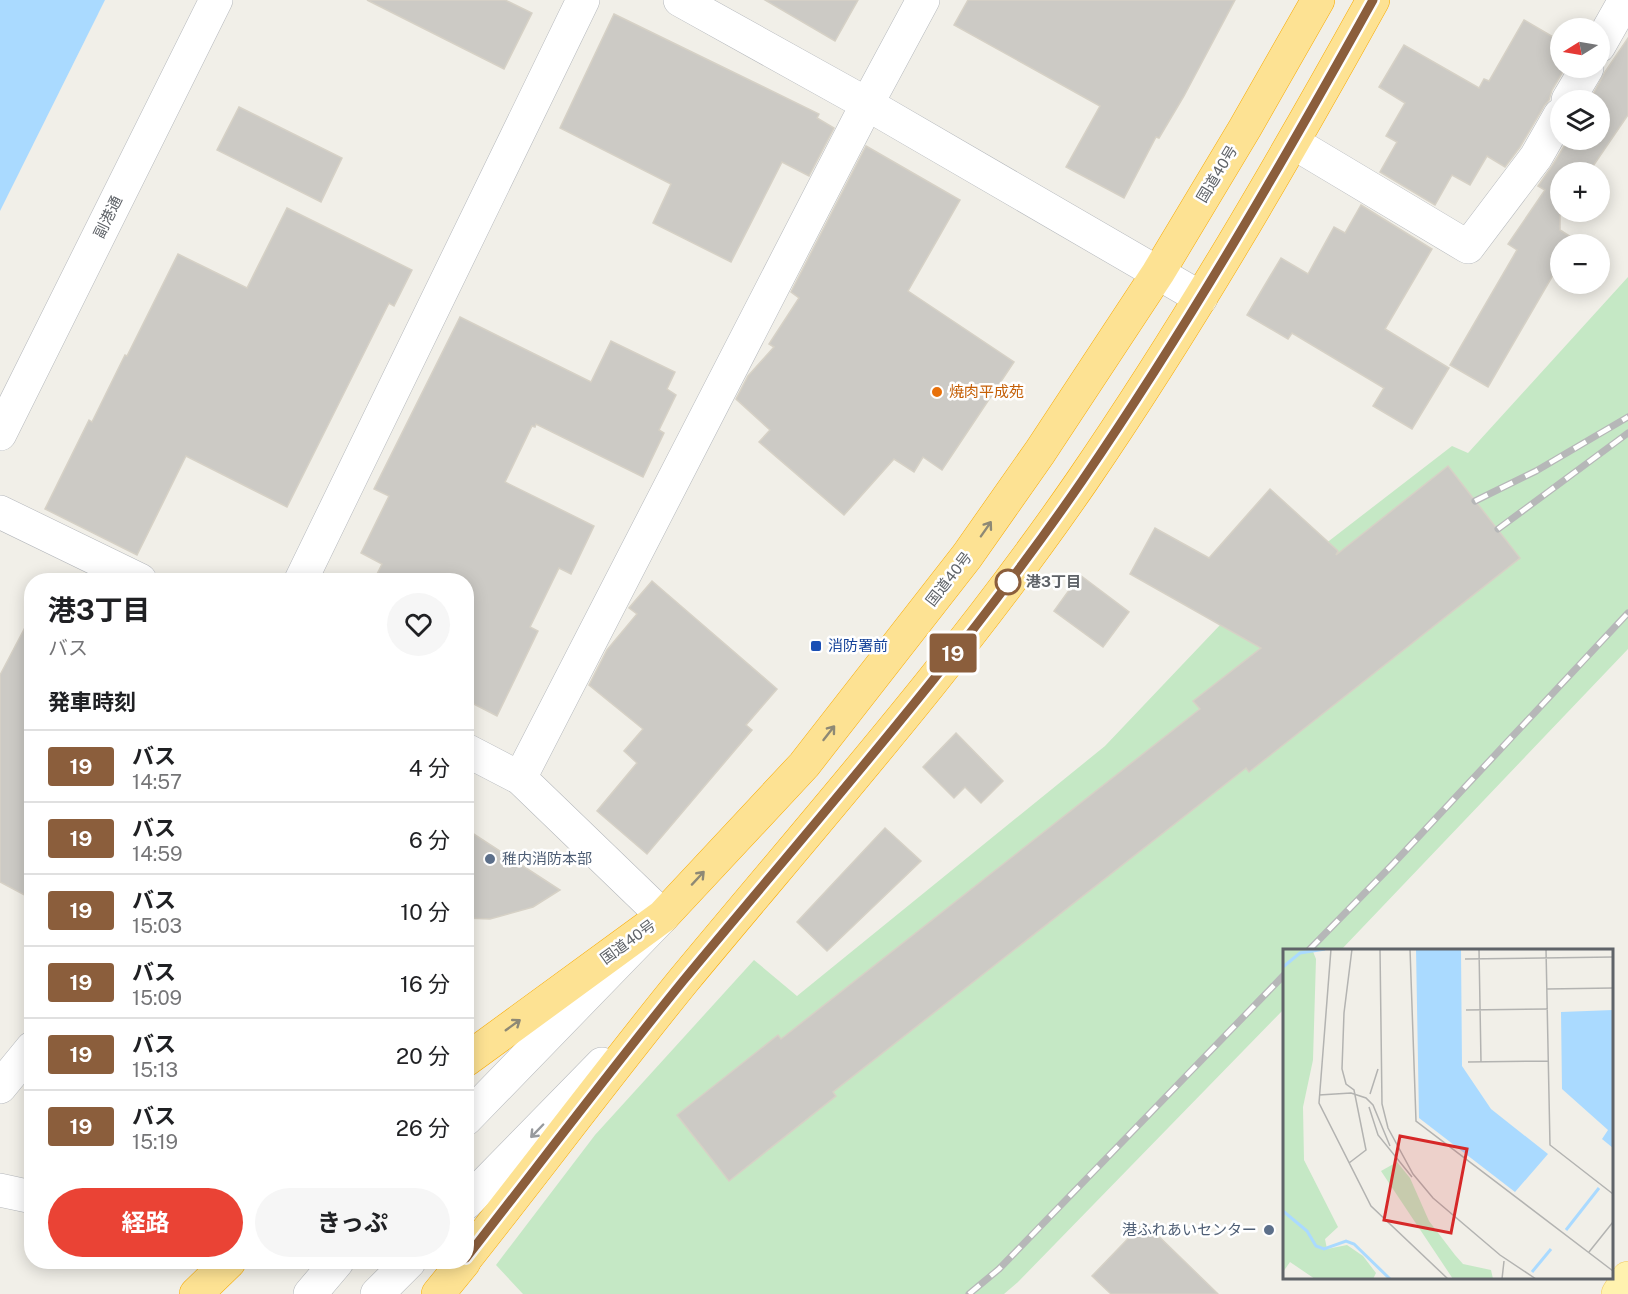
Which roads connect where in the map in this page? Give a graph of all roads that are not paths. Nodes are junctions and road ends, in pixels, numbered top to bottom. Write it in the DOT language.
graph roads {
  1 [pos="216,0"];
  2 [pos="583,0"];
  3 [pos="680,0"];
  4 [pos="923,0"];
  5 [pos="1318,0"];
  6 [pos="1373,0"];
  7 [pos="1625,0"];
  8 [pos="1610,27"];
  9 [pos="867,104"];
  10 [pos="1550,132"];
  11 [pos="1294,143"];
  12 [pos="1158,273"];
  13 [pos="1201,298"];
  14 [pos="0,434"];
  15 [pos="0,512"];
  16 [pos="126,573"];
  17 [pos="304,573"];
  18 [pos="474,754"];
  19 [pos="520,778"];
  20 [pos="663,916"];
  21 [pos="681,984"];
  22 [pos="474,1054"];
  23 [pos="24,1058"];
  24 [pos="0,1087"];
  25 [pos="474,1111"];
  26 [pos="0,1190"];
  27 [pos="24,1195"];
  28 [pos="474,1195"];
  29 [pos="474,1248"];
  30 [pos="220,1269"];
  31 [pos="331,1269"];
  32 [pos="402,1269"];
  33 [pos="458,1269"];
  34 [pos="1628,1278"];
  35 [pos="196,1294"];
  36 [pos="310,1294"];
  37 [pos="377,1294"];
  38 [pos="438,1294"];
  39 [pos="1618,1294"];
  1 -- 14 [label="street, 副港通"];
  2 -- 17 [label="street"];
  3 -- 9 [label="street"];
  4 -- 9 [label="street"];
  5 -- 12 [label="highway, 国道40号"];
  6 -- 11 [label="highway"];
  7 -- 8 [label="street"];
  9 -- 12 [label="street"];
  9 -- 19 [label="street"];
  10 -- 11 [label="street"];
  11 -- 13 [label="highway"];
  12 -- 13 [label="street"];
  20 -- 12 [label="highway, 国道40号, one-way"];
  13 -- 21 [label="highway"];
  15 -- 16 [label="street"];
  18 -- 19 [label="street"];
  19 -- 20 [label="street"];
  22 -- 20 [label="highway, 国道40号, one-way"];
  20 -- 25 [label="street"];
  21 -- 28 [label="street, one-way"];
  21 -- 29 [label="highway"];
  23 -- 24 [label="street"];
  26 -- 27 [label="street"];
  30 -- 35 [label="highway"];
  31 -- 36 [label="street"];
  32 -- 37 [label="street"];
  33 -- 38 [label="highway"];
  34 -- 39 [label="main road"];
}
